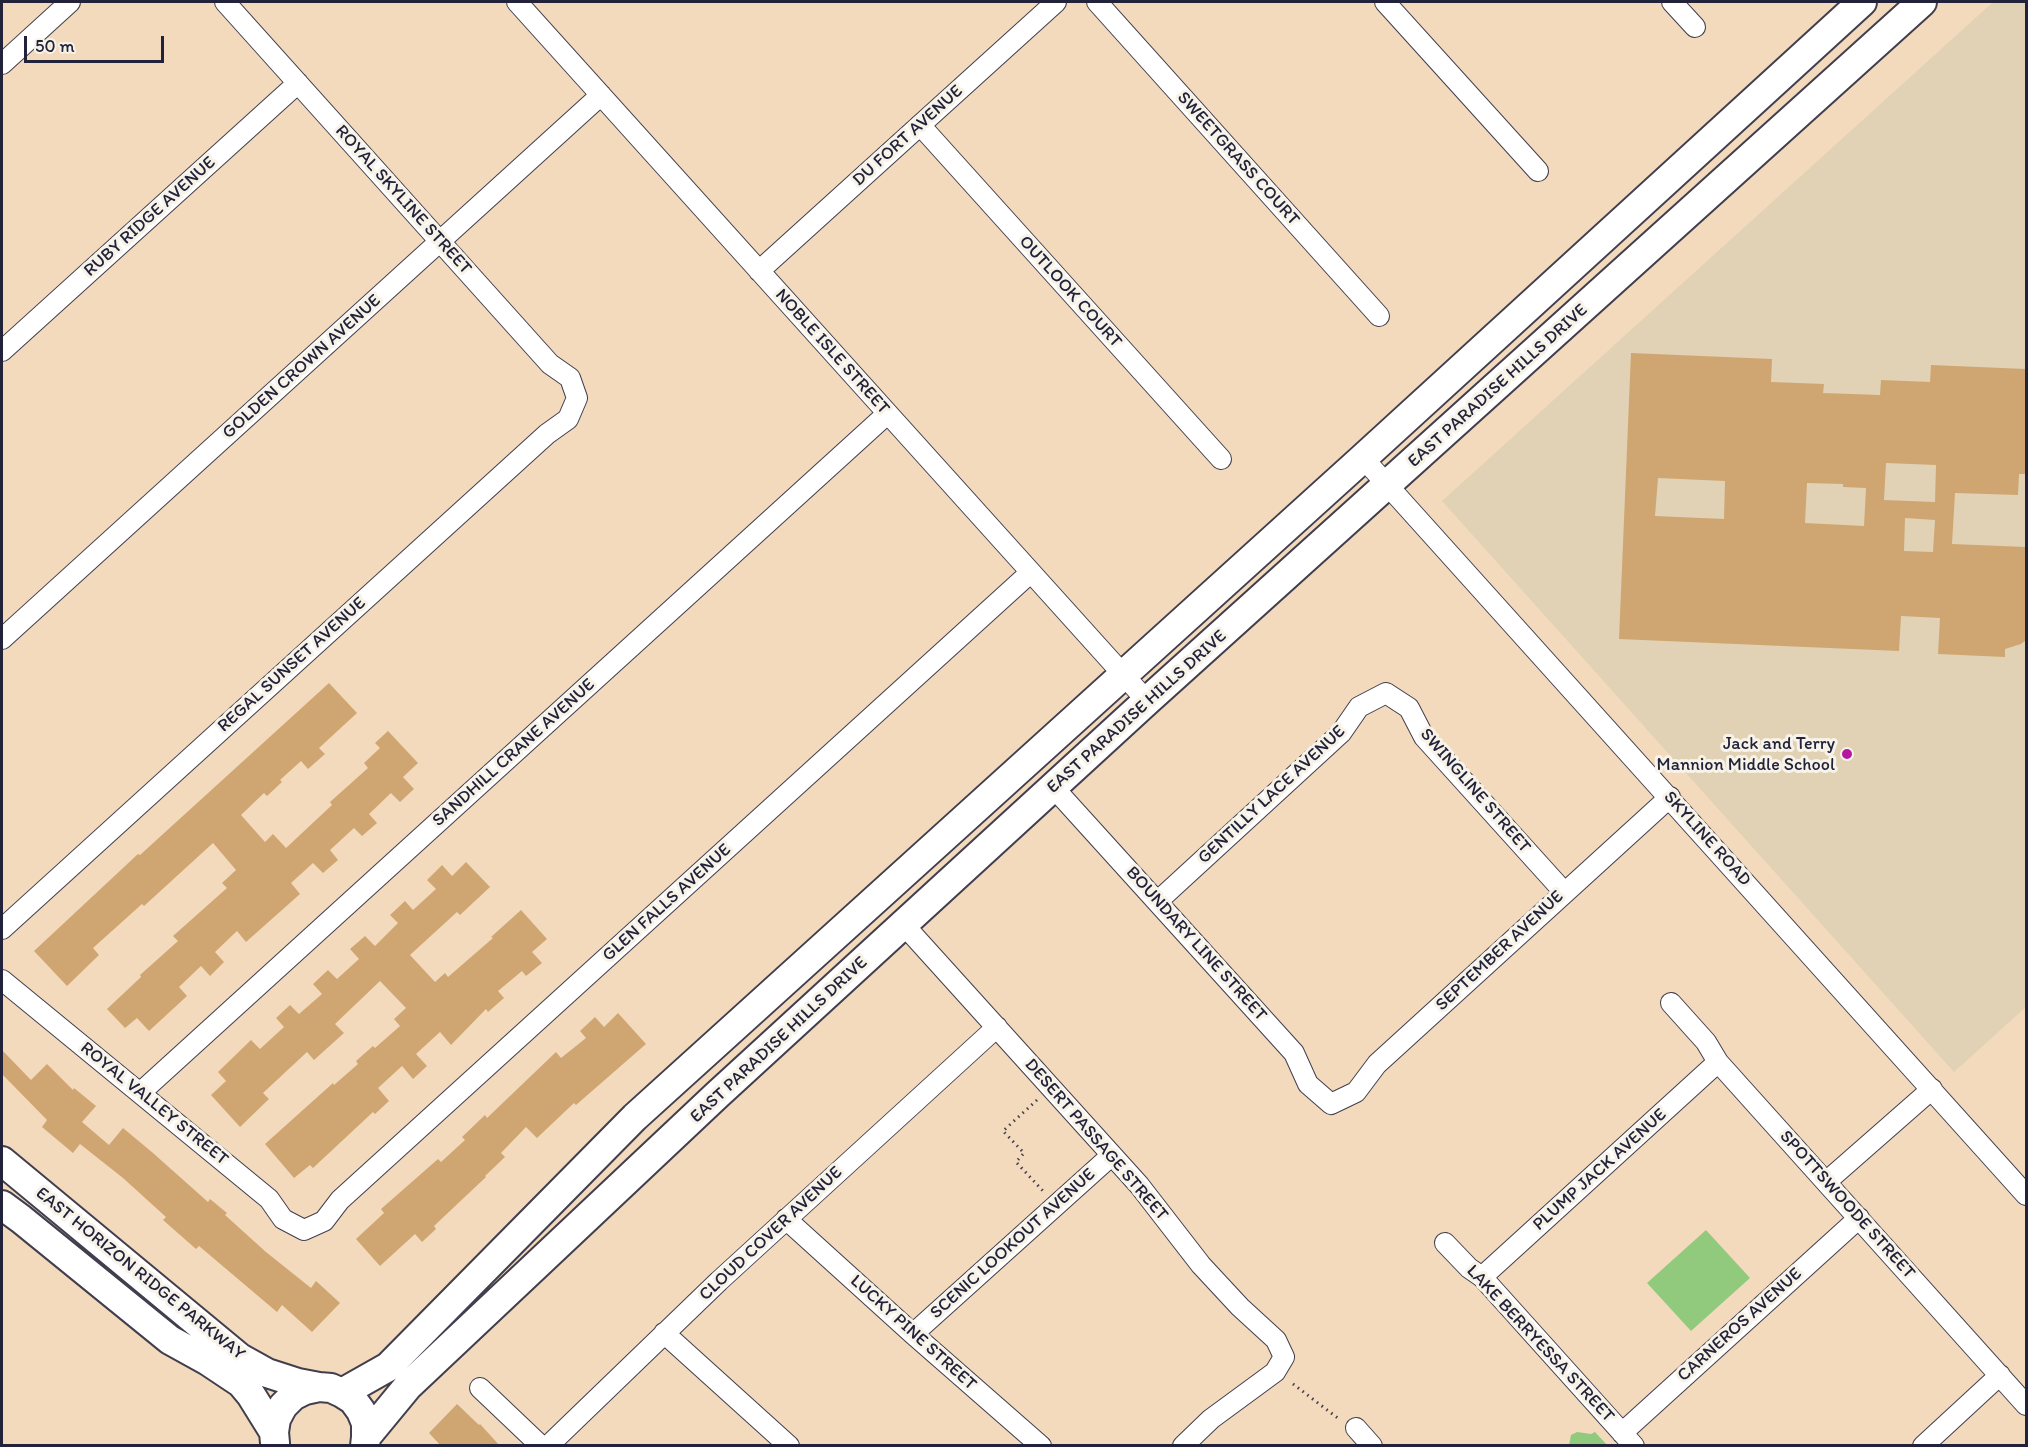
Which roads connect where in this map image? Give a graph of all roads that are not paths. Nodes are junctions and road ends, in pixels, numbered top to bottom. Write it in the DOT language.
graph roads {
  1 [pos="70,2"];
  2 [pos="225,2"];
  3 [pos="517,2"];
  4 [pos="1056,2"];
  5 [pos="1097,2"];
  6 [pos="1385,2"];
  7 [pos="1672,2"];
  8 [pos="1862,2"];
  9 [pos="1922,2"];
  10 [pos="1695,27"];
  11 [pos="2,64"];
  12 [pos="298,82"];
  13 [pos="602,95"];
  14 [pos="920,125"];
  15 [pos="1538,171"];
  16 [pos="440,242"];
  17 [pos="759,271"];
  18 [pos="1379,316"];
  19 [pos="2,351"];
  20 [pos="577,398"];
  21 [pos="887,414"];
  22 [pos="1363,458"];
  23 [pos="1221,459"];
  24 [pos="1388,485"];
  25 [pos="1030,573"];
  26 [pos="2,639"];
  27 [pos="1122,674"];
  28 [pos="1386,693"];
  29 [pos="1147,701"];
  30 [pos="1054,788"];
  31 [pos="1670,797"];
  32 [pos="1564,892"];
  33 [pos="1158,901"];
  34 [pos="904,925"];
  35 [pos="2,929"];
  36 [pos="2,980"];
  37 [pos="1671,1003"];
  38 [pos="997,1027"];
  39 [pos="1718,1062"];
  40 [pos="1932,1089"];
  41 [pos="140,1093"];
  42 [pos="1331,1104"];
  43 [pos="1112,1155"];
  44 [pos="2,1161"];
  45 [pos="1826,1182"];
  46 [pos="2026,1195"];
  47 [pos="2,1205"];
  48 [pos="1859,1218"];
  49 [pos="786,1219"];
  50 [pos="304,1230"];
  51 [pos="1446,1243"];
  52 [pos="1482,1278"];
  53 [pos="664,1333"];
  54 [pos="913,1334"];
  55 [pos="2000,1375"];
  56 [pos="480,1388"];
  57 [pos="330,1390"];
  58 [pos="2026,1405"];
  59 [pos="1352,1427"];
  60 [pos="274,1439"];
  61 [pos="1628,1439"];
  62 [pos="365,1441"];
  63 [pos="541,1446"];
  64 [pos="548,1446"];
  65 [pos="789,1446"];
  66 [pos="1041,1446"];
  67 [pos="1183,1446"];
  68 [pos="1372,1446"];
  69 [pos="1923,1446"];
  1 -- 11 [label="street"];
  2 -- 12 [label="street, ROYAL SKYLINE STREET"];
  3 -- 13 [label="street, NOBLE ISLE STREET"];
  4 -- 14 [label="street, DU FORT AVENUE"];
  5 -- 18 [label="street, SWEETGRASS COURT"];
  6 -- 15 [label="street"];
  7 -- 10 [label="street"];
  8 -- 22 [label="main road, EAST PARADISE HILLS DRIVE"];
  9 -- 24 [label="main road, EAST PARADISE HILLS DRIVE"];
  12 -- 16 [label="street, ROYAL SKYLINE STREET"];
  12 -- 19 [label="street, RUBY RIDGE AVENUE"];
  13 -- 16 [label="street, GOLDEN CROWN AVENUE"];
  13 -- 17 [label="street, NOBLE ISLE STREET"];
  14 -- 17 [label="street, DU FORT AVENUE"];
  14 -- 23 [label="street, OUTLOOK COURT"];
  16 -- 20 [label="street, ROYAL SKYLINE STREET"];
  16 -- 26 [label="street, GOLDEN CROWN AVENUE"];
  17 -- 21 [label="street, NOBLE ISLE STREET"];
  20 -- 35 [label="street, REGAL SUNSET AVENUE"];
  21 -- 25 [label="street, NOBLE ISLE STREET"];
  21 -- 41 [label="street, SANDHILL CRANE AVENUE"];
  22 -- 24 [label="street, SKYLINE ROAD"];
  22 -- 27 [label="main road, EAST PARADISE HILLS DRIVE"];
  24 -- 29 [label="main road, EAST PARADISE HILLS DRIVE"];
  24 -- 31 [label="street, SKYLINE ROAD"];
  25 -- 27 [label="street, NOBLE ISLE STREET"];
  25 -- 50 [label="street, GLEN FALLS AVENUE"];
  27 -- 29 [label="street, NOBLE ISLE STREET"];
  27 -- 57 [label="main road, EAST PARADISE HILLS DRIVE"];
  28 -- 32 [label="street, SWINGLINE STREET"];
  28 -- 33 [label="street, GENTILLY LACE AVENUE"];
  29 -- 30 [label="main road, EAST PARADISE HILLS DRIVE"];
  30 -- 33 [label="street, BOUNDARY LINE STREET"];
  30 -- 34 [label="main road, EAST PARADISE HILLS DRIVE"];
  31 -- 32 [label="street, SEPTEMBER AVENUE"];
  31 -- 40 [label="street, SKYLINE ROAD"];
  32 -- 42 [label="street, SEPTEMBER AVENUE"];
  33 -- 42 [label="street, BOUNDARY LINE STREET"];
  34 -- 38 [label="street, DESERT PASSAGE STREET"];
  34 -- 62 [label="main road, EAST PARADISE HILLS DRIVE"];
  36 -- 41 [label="street, ROYAL VALLEY STREET"];
  37 -- 39 [label="street, SPOTTSWOODE STREET"];
  38 -- 43 [label="street, DESERT PASSAGE STREET"];
  38 -- 49 [label="street, CLOUD COVER AVENUE"];
  39 -- 45 [label="street, SPOTTSWOODE STREET"];
  39 -- 52 [label="street, PLUMP JACK AVENUE"];
  40 -- 45 [label="street"];
  40 -- 46 [label="street, SKYLINE ROAD"];
  41 -- 50 [label="street, ROYAL VALLEY STREET"];
  43 -- 54 [label="street, SCENIC LOOKOUT AVENUE"];
  43 -- 67 [label="street, DESERT PASSAGE STREET"];
  44 -- 57 [label="main road, EAST HORIZON RIDGE PARKWAY"];
  45 -- 48 [label="street, SPOTTSWOODE STREET"];
  47 -- 60 [label="main road, EAST HORIZON RIDGE PARKWAY"];
  48 -- 55 [label="street, SPOTTSWOODE STREET"];
  48 -- 61 [label="street, CARNEROS AVENUE"];
  49 -- 53 [label="street, CLOUD COVER AVENUE"];
  49 -- 54 [label="street, LUCKY PINE STREET"];
  51 -- 52 [label="street, LAKE BERRYESSA STREET"];
  52 -- 61 [label="street, LAKE BERRYESSA STREET"];
  53 -- 64 [label="street, CLOUD COVER AVENUE"];
  53 -- 65 [label="street"];
  54 -- 66 [label="street, LUCKY PINE STREET"];
  55 -- 58 [label="street, SPOTTSWOODE STREET"];
  55 -- 69 [label="street"];
  56 -- 63 [label="street"];
  57 -- 60 [label="main road, EAST PARADISE HILLS DRIVE"];
  57 -- 62 [label="main road"];
  59 -- 68 [label="street"];
}
